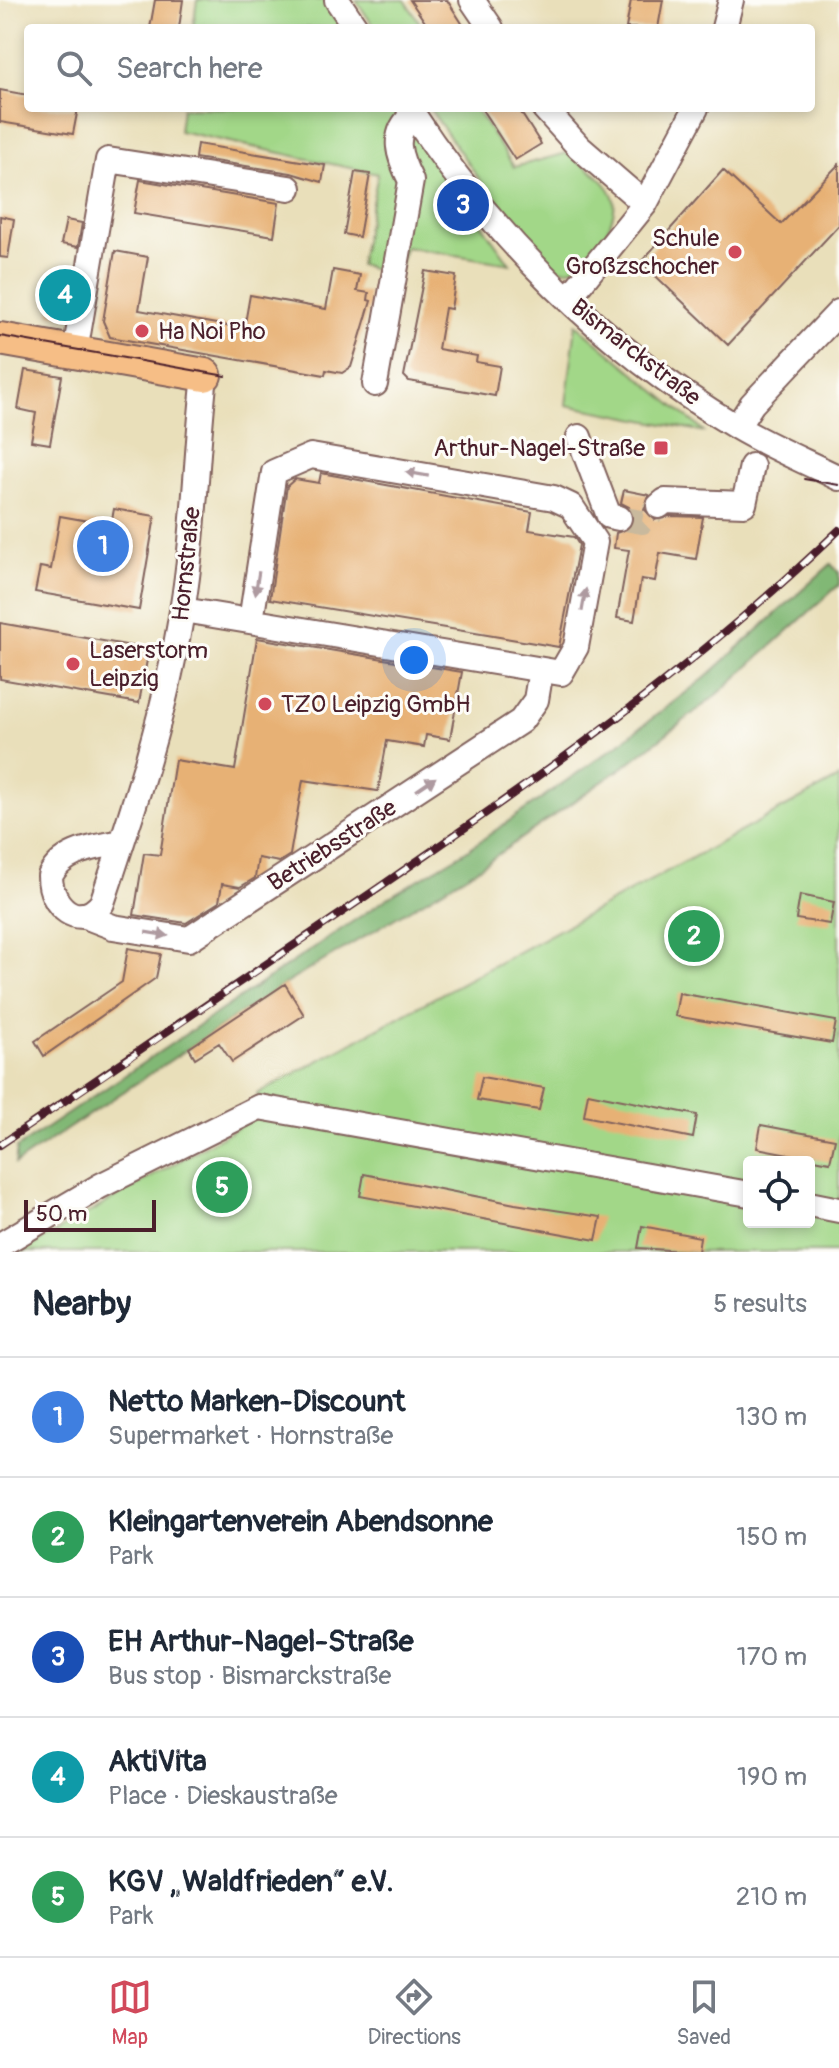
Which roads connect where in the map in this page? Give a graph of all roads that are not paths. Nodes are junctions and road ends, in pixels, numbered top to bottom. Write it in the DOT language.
graph roads {
  1 [pos="337,0"];
  2 [pos="472,0"];
  3 [pos="731,0"];
  4 [pos="353,24"];
  5 [pos="488,24"];
  6 [pos="725,24"];
  7 [pos="411,112"];
  8 [pos="548,112"];
  9 [pos="694,112"];
  10 [pos="289,188"];
  11 [pos="645,204"];
  12 [pos="568,299"];
  13 [pos="839,312"];
  14 [pos="0,339"];
  15 [pos="75,352"];
  16 [pos="205,375"];
  17 [pos="375,384"];
  18 [pos="737,427"];
  19 [pos="579,437"];
  20 [pos="752,466"];
  21 [pos="839,478"];
  22 [pos="659,506"];
  23 [pos="619,518"];
  24 [pos="183,610"];
  25 [pos="251,621"];
  26 [pos="551,672"];
  27 [pos="122,842"];
  28 [pos="82,915"];
  29 [pos="743,1193"];
  30 [pos="815,1205"];
  31 [pos="839,1210"];
  32 [pos="0,1245"];
  1 -- 4 [label="street"];
  2 -- 5 [label="street"];
  3 -- 6 [label="street"];
  7 -- 12 [label="street, Bismarckstraße"];
  7 -- 17 [label="street"];
  8 -- 11 [label="street"];
  9 -- 11 [label="street"];
  10 -- 15 [label="street"];
  11 -- 12 [label="street"];
  12 -- 18 [label="street, Bismarckstraße"];
  13 -- 18 [label="street"];
  14 -- 15 [label="main road"];
  15 -- 16 [label="main road"];
  16 -- 24 [label="street, Hornstraße"];
  18 -- 21 [label="street, Bismarckstraße"];
  19 -- 23 [label="street"];
  20 -- 22 [label="street"];
  24 -- 25 [label="street"];
  24 -- 27 [label="street, Hornstraße"];
  25 -- 26 [label="street"];
  26 -- 25 [label="street, Betriebsstraße, one-way"];
  28 -- 26 [label="street, Betriebsstraße, one-way"];
  27 -- 28 [label="street, Hornstraße"];
  27 -- 28 [label="street"];
  29 -- 32 [label="street"];
  30 -- 31 [label="street"];
}
